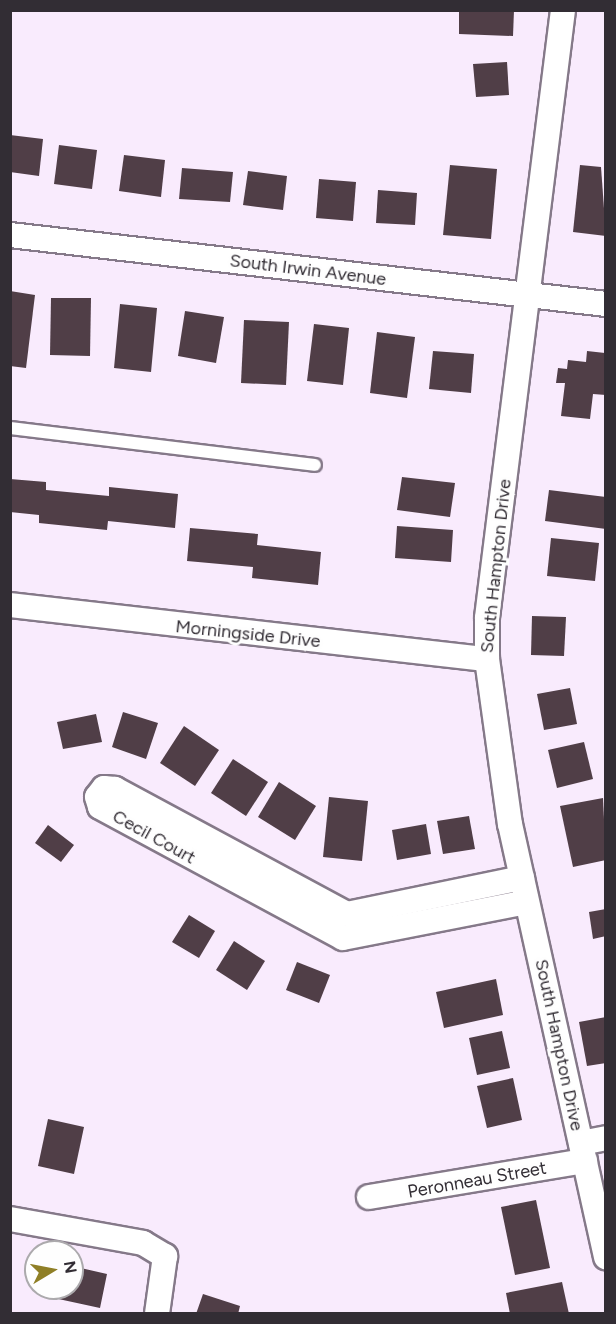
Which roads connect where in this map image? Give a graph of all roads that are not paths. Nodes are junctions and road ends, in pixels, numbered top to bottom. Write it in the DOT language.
graph roads {
  1 [pos="563,10"];
  2 [pos="10,235"];
  3 [pos="527,295"];
  4 [pos="606,304"];
  5 [pos="10,428"];
  6 [pos="315,465"];
  7 [pos="10,605"];
  8 [pos="487,659"];
  9 [pos="522,878"];
  10 [pos="527,902"];
  11 [pos="347,914"];
  12 [pos="343,938"];
  13 [pos="606,1138"];
  14 [pos="583,1152"];
  15 [pos="369,1197"];
  16 [pos="10,1219"];
  17 [pos="606,1258"];
  18 [pos="157,1314"];
  1 -- 3 [label="street, South Hampton Drive"];
  2 -- 3 [label="street, South Irwin Avenue"];
  3 -- 4 [label="street, South Irwin Avenue"];
  3 -- 8 [label="street, South Hampton Drive"];
  5 -- 6 [label="lane"];
  7 -- 8 [label="street, Morningside Drive"];
  8 -- 9 [label="street, South Hampton Drive"];
  9 -- 10 [label="street, South Hampton Drive"];
  9 -- 11 [label="street"];
  10 -- 12 [label="street"];
  10 -- 14 [label="street, South Hampton Drive"];
  11 -- 12 [label="street"];
  11 -- 12 [label="street, Cecil Court"];
  13 -- 14 [label="street, Peronneau Street"];
  14 -- 15 [label="street, Peronneau Street"];
  14 -- 17 [label="street, South Hampton Drive"];
  16 -- 18 [label="street"];
}
